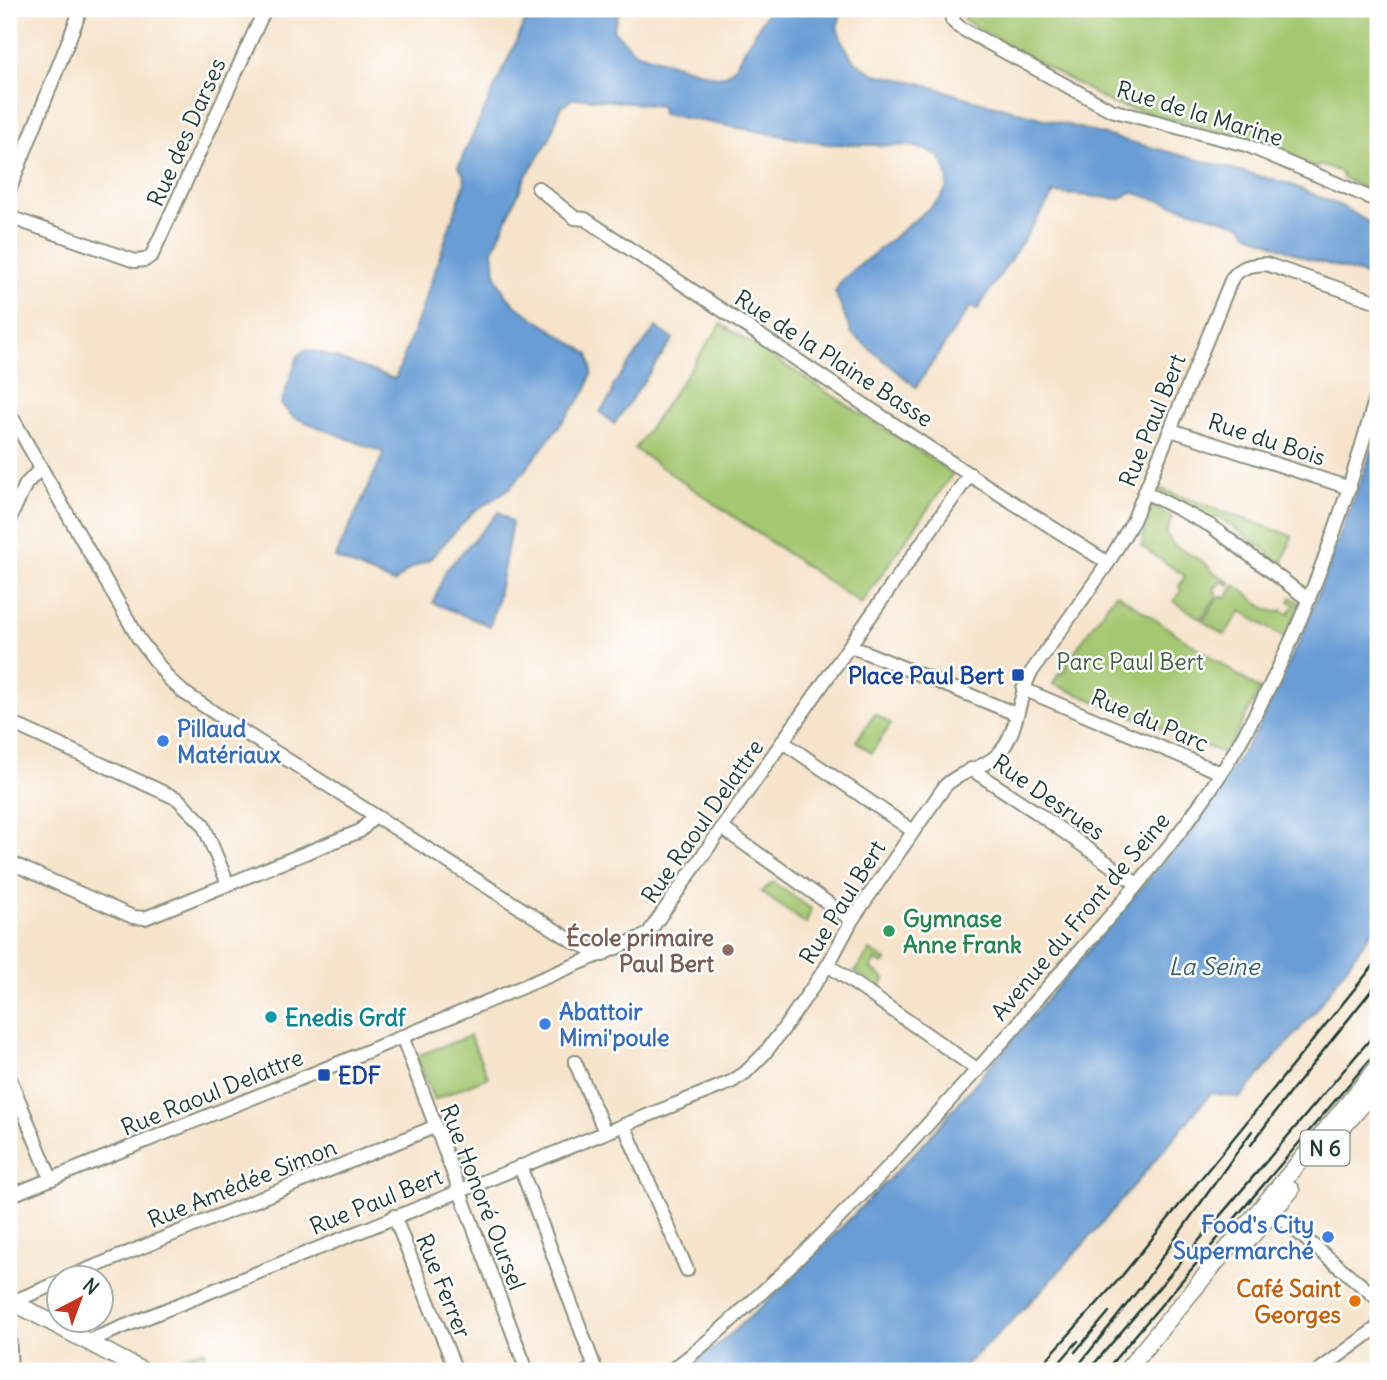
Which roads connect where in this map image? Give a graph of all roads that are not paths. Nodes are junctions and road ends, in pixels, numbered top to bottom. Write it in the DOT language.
graph roads {
  1 [pos="81,9"];
  2 [pos="265,9"];
  3 [pos="957,9"];
  4 [pos="538,188"];
  5 [pos="9,191"];
  6 [pos="1378,201"];
  7 [pos="9,217"];
  8 [pos="1378,302"];
  9 [pos="1378,390"];
  10 [pos="9,412"];
  11 [pos="1171,430"];
  12 [pos="41,468"];
  13 [pos="970,474"];
  14 [pos="1350,488"];
  15 [pos="1145,492"];
  16 [pos="9,520"];
  17 [pos="1108,563"];
  18 [pos="1309,600"];
  19 [pos="850,646"];
  20 [pos="1023,689"];
  21 [pos="1016,714"];
  22 [pos="9,722"];
  23 [pos="783,742"];
  24 [pos="971,769"];
  25 [pos="1221,773"];
  26 [pos="374,817"];
  27 [pos="722,828"];
  28 [pos="913,831"];
  29 [pos="9,862"];
  30 [pos="228,884"];
  31 [pos="1137,884"];
  32 [pos="852,920"];
  33 [pos="604,955"];
  34 [pos="828,965"];
  35 [pos="402,1036"];
  36 [pos="575,1062"];
  37 [pos="1378,1067"];
  38 [pos="978,1070"];
  39 [pos="9,1076"];
  40 [pos="1378,1086"];
  41 [pos="624,1125"];
  42 [pos="434,1127"];
  43 [pos="605,1132"];
  44 [pos="520,1166"];
  45 [pos="51,1179"];
  46 [pos="460,1191"];
  47 [pos="9,1195"];
  48 [pos="1266,1209"];
  49 [pos="394,1216"];
  50 [pos="103,1264"];
  51 [pos="687,1270"];
  52 [pos="46,1288"];
  53 [pos="1378,1299"];
  54 [pos="10,1304"];
  55 [pos="1378,1327"];
  56 [pos="9,1332"];
  57 [pos="88,1340"];
  58 [pos="11,1371"];
  59 [pos="120,1371"];
  60 [pos="143,1371"];
  61 [pos="456,1371"];
  62 [pos="527,1371"];
  63 [pos="587,1371"];
  64 [pos="670,1371"];
  65 [pos="1126,1371"];
  66 [pos="1137,1371"];
  67 [pos="1318,1371"];
  1 -- 5 [label="street"];
  2 -- 7 [label="street, Rue des Darses"];
  3 -- 6 [label="street, Rue de la Marine"];
  4 -- 13 [label="street, Rue de la Plaine Basse"];
  8 -- 11 [label="street, Rue Paul Bert"];
  9 -- 14 [label="street, Avenue du Front de Seine"];
  10 -- 12 [label="street"];
  11 -- 14 [label="street, Rue du Bois"];
  11 -- 15 [label="street, Rue Paul Bert"];
  12 -- 16 [label="street"];
  12 -- 26 [label="street"];
  13 -- 17 [label="street, Rue de la Plaine Basse"];
  13 -- 19 [label="street, Rue Raoul Delattre"];
  14 -- 18 [label="street, Avenue du Front de Seine"];
  15 -- 17 [label="street, Rue Paul Bert"];
  15 -- 18 [label="street"];
  17 -- 20 [label="street, Rue Paul Bert"];
  18 -- 25 [label="street, Avenue du Front de Seine"];
  19 -- 21 [label="street"];
  19 -- 23 [label="street, Rue Raoul Delattre"];
  20 -- 21 [label="street, Rue Paul Bert"];
  20 -- 25 [label="street, Rue du Parc"];
  21 -- 24 [label="street, Rue Paul Bert"];
  22 -- 30 [label="street"];
  23 -- 27 [label="street, Rue Raoul Delattre"];
  23 -- 28 [label="street"];
  24 -- 28 [label="street, Rue Paul Bert"];
  24 -- 31 [label="street, Rue Desrues"];
  25 -- 31 [label="street, Avenue du Front de Seine"];
  26 -- 30 [label="street"];
  26 -- 33 [label="street"];
  27 -- 32 [label="street"];
  27 -- 33 [label="street, Rue Raoul Delattre"];
  28 -- 32 [label="street, Rue Paul Bert"];
  29 -- 30 [label="street"];
  31 -- 38 [label="street, Avenue du Front de Seine"];
  32 -- 34 [label="street, Rue Paul Bert"];
  33 -- 35 [label="street, Rue Raoul Delattre"];
  34 -- 38 [label="street"];
  34 -- 41 [label="street, Rue Paul Bert"];
  35 -- 42 [label="street, Rue Honoré Oursel"];
  35 -- 45 [label="street, Rue Raoul Delattre"];
  36 -- 43 [label="street"];
  37 -- 48 [label="main road, N 6"];
  38 -- 64 [label="street, Avenue du Front de Seine"];
  39 -- 45 [label="street"];
  40 -- 48 [label="main road, N 6"];
  41 -- 43 [label="street, Rue Paul Bert"];
  41 -- 51 [label="street"];
  42 -- 46 [label="street, Rue Honoré Oursel"];
  42 -- 50 [label="street, Rue Amédée Simon"];
  43 -- 44 [label="street, Rue Paul Bert"];
  44 -- 46 [label="street, Rue Paul Bert"];
  44 -- 63 [label="street"];
  45 -- 47 [label="street, Rue Raoul Delattre"];
  46 -- 49 [label="street, Rue Paul Bert"];
  46 -- 62 [label="street, Rue Honoré Oursel"];
  48 -- 53 [label="street"];
  48 -- 65 [label="main road, N 6"];
  48 -- 66 [label="main road, N 6"];
  49 -- 57 [label="street, Rue Paul Bert"];
  49 -- 61 [label="street, Rue Ferrer"];
  52 -- 54 [label="street"];
  54 -- 57 [label="main road"];
  54 -- 59 [label="main road"];
  55 -- 67 [label="street"];
  56 -- 58 [label="street"];
  57 -- 60 [label="main road"];
}
